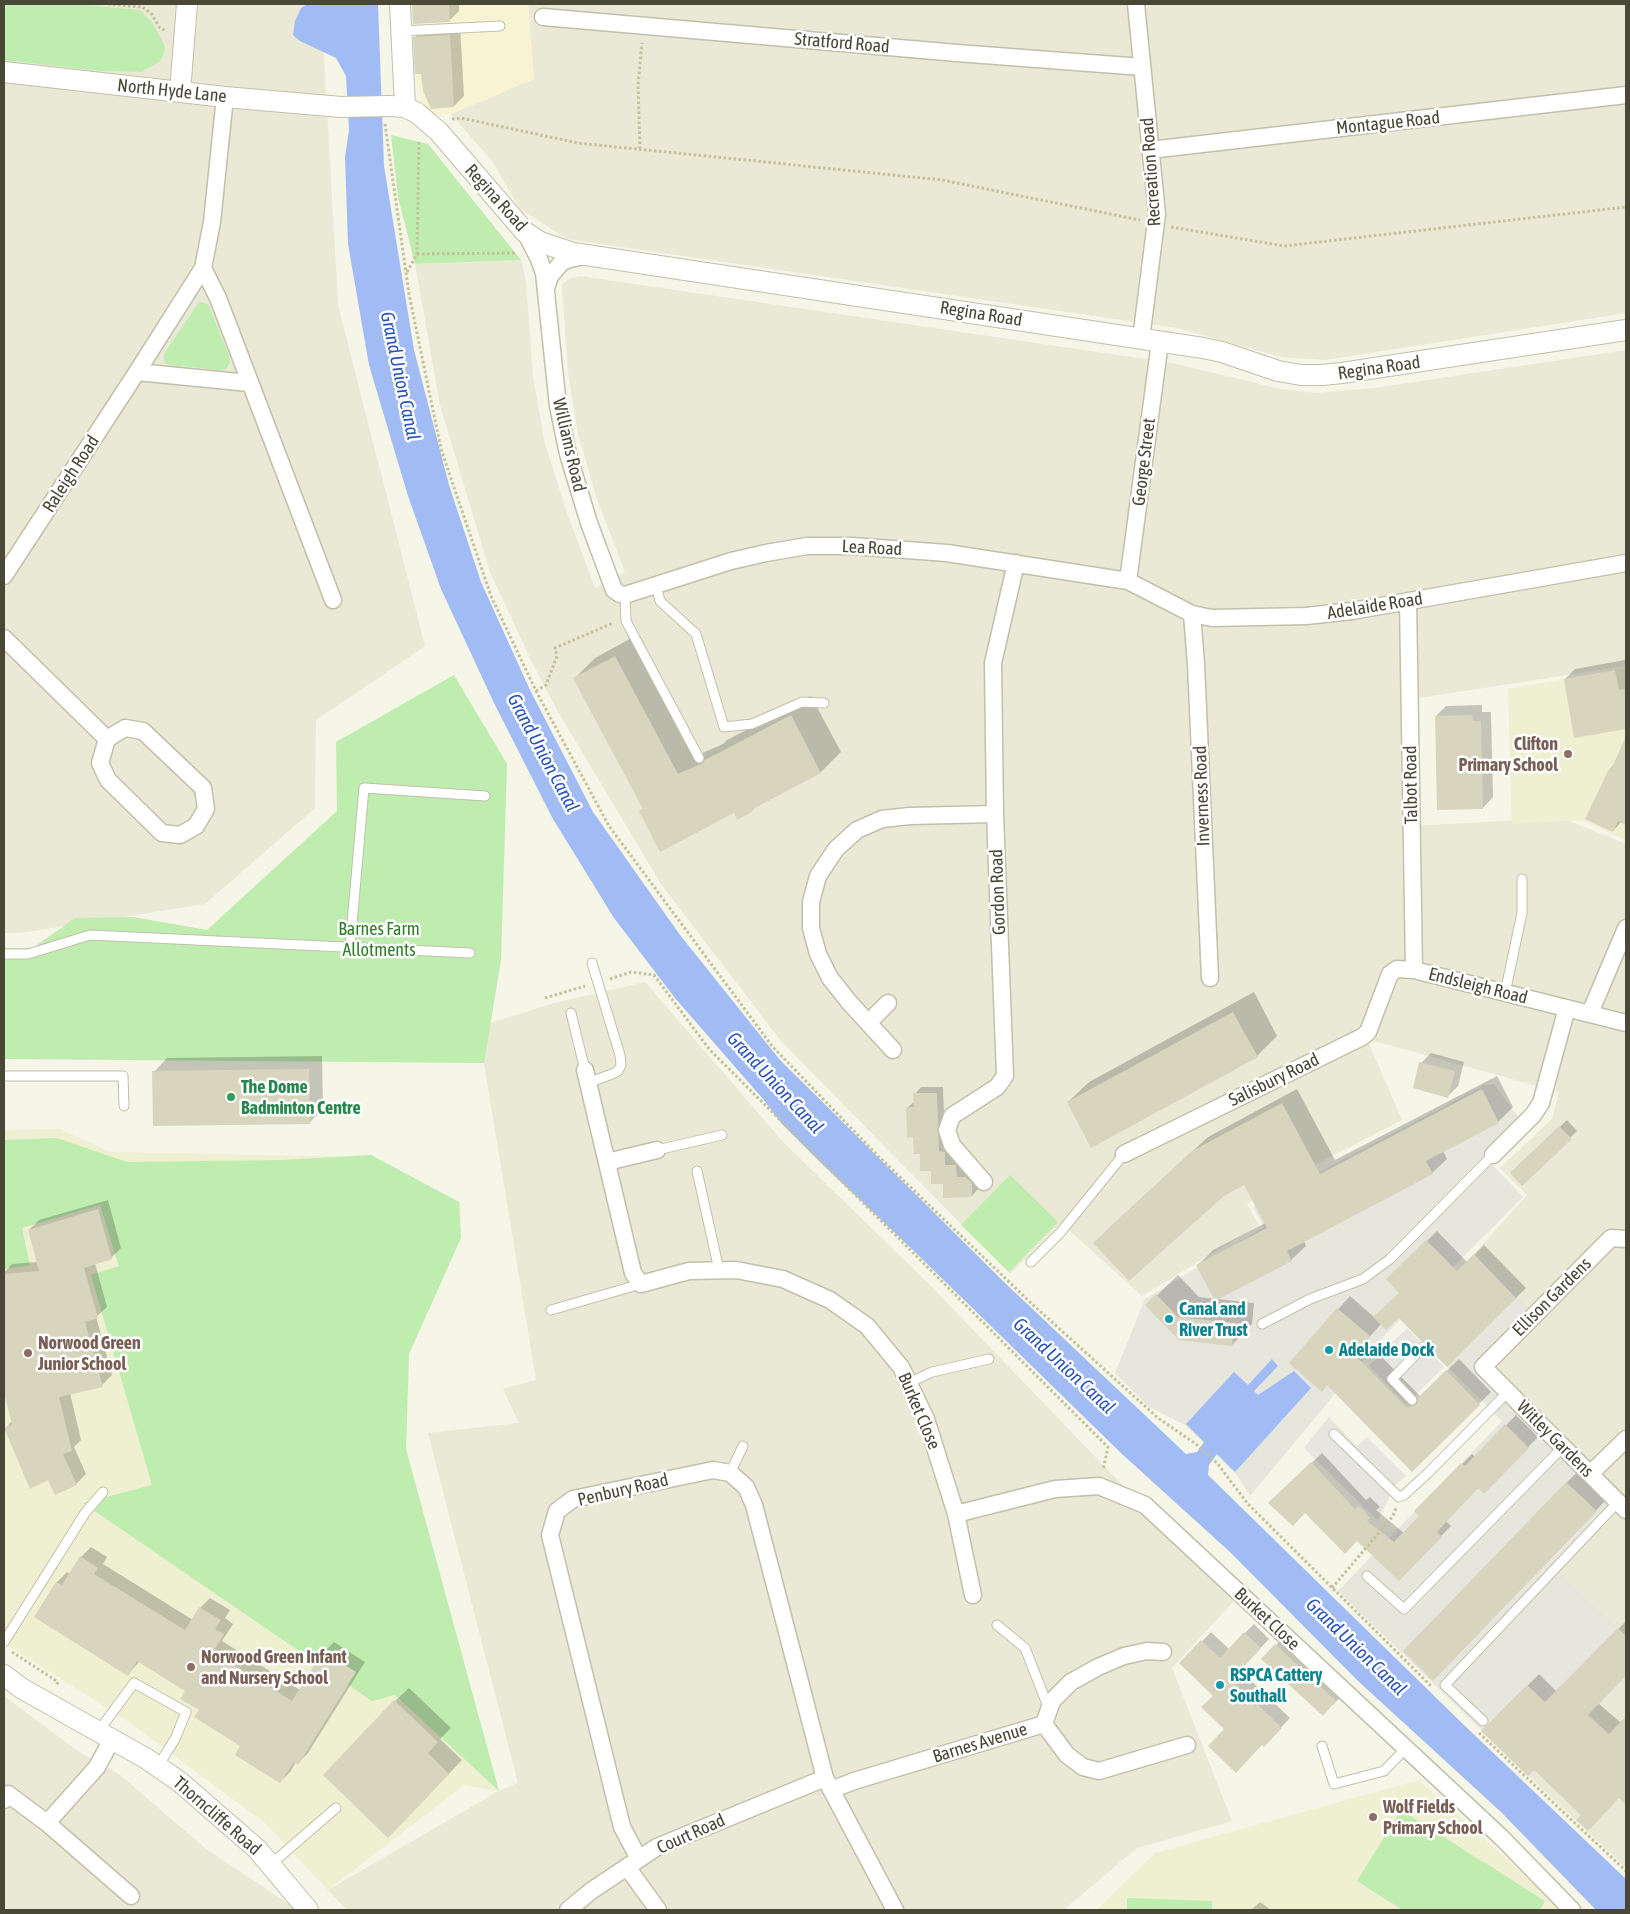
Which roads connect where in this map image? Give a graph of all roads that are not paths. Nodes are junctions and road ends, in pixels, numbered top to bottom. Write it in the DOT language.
graph roads {
  1 [pos="187,4"];
  2 [pos="400,4"];
  3 [pos="1136,4"];
  4 [pos="543,17"];
  5 [pos="500,26"];
  6 [pos="401,31"];
  7 [pos="1142,66"];
  8 [pos="4,72"];
  9 [pos="180,92"];
  10 [pos="1626,95"];
  11 [pos="225,97"];
  12 [pos="400,113"];
  13 [pos="1150,150"];
  14 [pos="525,232"];
  15 [pos="591,256"];
  16 [pos="203,268"];
  17 [pos="546,288"];
  18 [pos="1626,330"];
  19 [pos="1150,340"];
  20 [pos="138,372"];
  21 [pos="249,383"];
  22 [pos="1016,563"];
  23 [pos="1626,563"];
  24 [pos="4,576"];
  25 [pos="1128,581"];
  26 [pos="656,585"];
  27 [pos="622,594"];
  28 [pos="333,600"];
  29 [pos="1408,601"];
  30 [pos="1192,614"];
  31 [pos="4,638"];
  32 [pos="824,703"];
  33 [pos="106,739"];
  34 [pos="699,758"];
  35 [pos="485,796"];
  36 [pos="995,814"];
  37 [pos="1522,879"];
  38 [pos="1626,928"];
  39 [pos="350,946"];
  40 [pos="470,953"];
  41 [pos="4,954"];
  42 [pos="592,963"];
  43 [pos="1414,970"];
  44 [pos="1390,974"];
  45 [pos="1210,978"];
  46 [pos="1505,993"];
  47 [pos="888,1003"];
  48 [pos="1567,1008"];
  49 [pos="571,1013"];
  50 [pos="1590,1013"];
  51 [pos="868,1023"];
  52 [pos="1626,1023"];
  53 [pos="893,1050"];
  54 [pos="4,1076"];
  55 [pos="587,1076"];
  56 [pos="124,1106"];
  57 [pos="722,1135"];
  58 [pos="657,1150"];
  59 [pos="1124,1154"];
  60 [pos="1493,1155"];
  61 [pos="607,1162"];
  62 [pos="697,1172"];
  63 [pos="984,1182"];
  64 [pos="1626,1240"];
  65 [pos="1031,1262"];
  66 [pos="719,1270"];
  67 [pos="641,1284"];
  68 [pos="551,1310"];
  69 [pos="1262,1324"];
  70 [pos="1423,1347"];
  71 [pos="989,1359"];
  72 [pos="1483,1367"];
  73 [pos="909,1382"];
  74 [pos="1508,1392"];
  75 [pos="1412,1400"];
  76 [pos="1334,1434"];
  77 [pos="1626,1439"];
  78 [pos="743,1446"];
  79 [pos="1563,1447"];
  80 [pos="730,1473"];
  81 [pos="1590,1474"];
  82 [pos="103,1492"];
  83 [pos="1622,1506"];
  84 [pos="956,1514"];
  85 [pos="1367,1576"];
  86 [pos="973,1595"];
  87 [pos="997,1625"];
  88 [pos="6,1646"];
  89 [pos="1163,1652"];
  90 [pos="4,1675"];
  91 [pos="1046,1716"];
  92 [pos="1483,1721"];
  93 [pos="105,1736"];
  94 [pos="1187,1745"];
  95 [pos="1322,1746"];
  96 [pos="1406,1748"];
  97 [pos="158,1766"];
  98 [pos="828,1784"];
  99 [pos="4,1800"];
  100 [pos="336,1808"];
  101 [pos="47,1823"];
  102 [pos="633,1863"];
  103 [pos="270,1865"];
  104 [pos="131,1896"];
  105 [pos="308,1910"];
  106 [pos="568,1910"];
  107 [pos="658,1910"];
  108 [pos="895,1910"];
  109 [pos="1572,1910"];
  1 -- 9 [label="street"];
  2 -- 6 [label="street"];
  3 -- 7 [label="street, Recreation Road"];
  4 -- 7 [label="street, Stratford Road"];
  5 -- 6 [label="lane"];
  6 -- 12 [label="street"];
  7 -- 13 [label="street, Recreation Road"];
  8 -- 9 [label="street, North Hyde Lane"];
  9 -- 11 [label="street, North Hyde Lane"];
  10 -- 13 [label="street, Montague Road"];
  11 -- 12 [label="street, North Hyde Lane, bridge"];
  11 -- 16 [label="street, Raleigh Road"];
  12 -- 14 [label="street, Regina Road"];
  13 -- 19 [label="street, Recreation Road"];
  14 -- 15 [label="street, Regina Road"];
  14 -- 17 [label="street, Williams Road"];
  15 -- 17 [label="street"];
  15 -- 19 [label="street, Regina Road"];
  16 -- 20 [label="street, Raleigh Road"];
  16 -- 21 [label="street"];
  17 -- 27 [label="street, Williams Road"];
  18 -- 19 [label="street, Regina Road"];
  19 -- 25 [label="street, George Street"];
  20 -- 21 [label="street"];
  20 -- 24 [label="street, Raleigh Road"];
  21 -- 28 [label="street"];
  22 -- 25 [label="street, Lea Road"];
  22 -- 26 [label="street, Lea Road"];
  22 -- 36 [label="street, Gordon Road"];
  23 -- 29 [label="street, Adelaide Road"];
  25 -- 30 [label="street, Adelaide Road"];
  26 -- 27 [label="street, Lea Road"];
  26 -- 32 [label="lane"];
  27 -- 34 [label="lane"];
  29 -- 30 [label="street, Adelaide Road"];
  29 -- 43 [label="street, Talbot Road"];
  30 -- 45 [label="street, Inverness Road"];
  31 -- 33 [label="street"];
  33 -- 33 [label="street"];
  35 -- 39 [label="lane"];
  36 -- 51 [label="street"];
  36 -- 63 [label="street, Gordon Road"];
  37 -- 46 [label="lane"];
  38 -- 50 [label="street"];
  39 -- 40 [label="lane"];
  39 -- 41 [label="lane"];
  42 -- 55 [label="lane"];
  43 -- 44 [label="street, Endsleigh Road"];
  43 -- 46 [label="street, Endsleigh Road"];
  44 -- 59 [label="street, Salisbury Road"];
  46 -- 48 [label="street, Endsleigh Road"];
  47 -- 51 [label="street"];
  48 -- 50 [label="street, Endsleigh Road"];
  48 -- 60 [label="street"];
  49 -- 55 [label="lane"];
  50 -- 52 [label="street, Endsleigh Road"];
  51 -- 53 [label="street"];
  54 -- 56 [label="lane"];
  55 -- 61 [label="street"];
  57 -- 58 [label="lane"];
  58 -- 61 [label="street"];
  59 -- 65 [label="lane"];
  60 -- 69 [label="lane"];
  61 -- 67 [label="street"];
  62 -- 66 [label="lane"];
  64 -- 72 [label="street, Ellison Gardens"];
  66 -- 67 [label="street, Burket Close"];
  66 -- 73 [label="street, Burket Close"];
  67 -- 68 [label="lane"];
  70 -- 75 [label="lane"];
  71 -- 73 [label="lane"];
  72 -- 74 [label="street, Witley Gardens"];
  73 -- 84 [label="street, Burket Close"];
  74 -- 76 [label="lane"];
  74 -- 79 [label="street, Witley Gardens"];
  77 -- 81 [label="street"];
  78 -- 80 [label="lane"];
  79 -- 81 [label="street, Witley Gardens"];
  79 -- 85 [label="lane"];
  80 -- 98 [label="street"];
  80 -- 102 [label="street, Penbury Road"];
  81 -- 83 [label="street, Witley Gardens"];
  82 -- 88 [label="lane"];
  83 -- 92 [label="lane"];
  84 -- 86 [label="street, Burket Close"];
  84 -- 96 [label="street, Burket Close"];
  87 -- 91 [label="lane"];
  89 -- 91 [label="street"];
  90 -- 93 [label="street, Thorncliffe Road"];
  91 -- 94 [label="street"];
  91 -- 98 [label="street, Barnes Avenue"];
  93 -- 97 [label="street, Thorncliffe Road"];
  93 -- 97 [label="lane"];
  93 -- 101 [label="street"];
  95 -- 96 [label="lane"];
  96 -- 109 [label="street, Burket Close"];
  97 -- 103 [label="street, Thorncliffe Road"];
  98 -- 102 [label="street, Court Road"];
  98 -- 108 [label="street"];
  99 -- 101 [label="street"];
  100 -- 103 [label="lane"];
  101 -- 104 [label="street"];
  102 -- 106 [label="street, Court Road"];
  102 -- 107 [label="street, Penbury Road"];
  103 -- 105 [label="street, Thorncliffe Road"];
}
